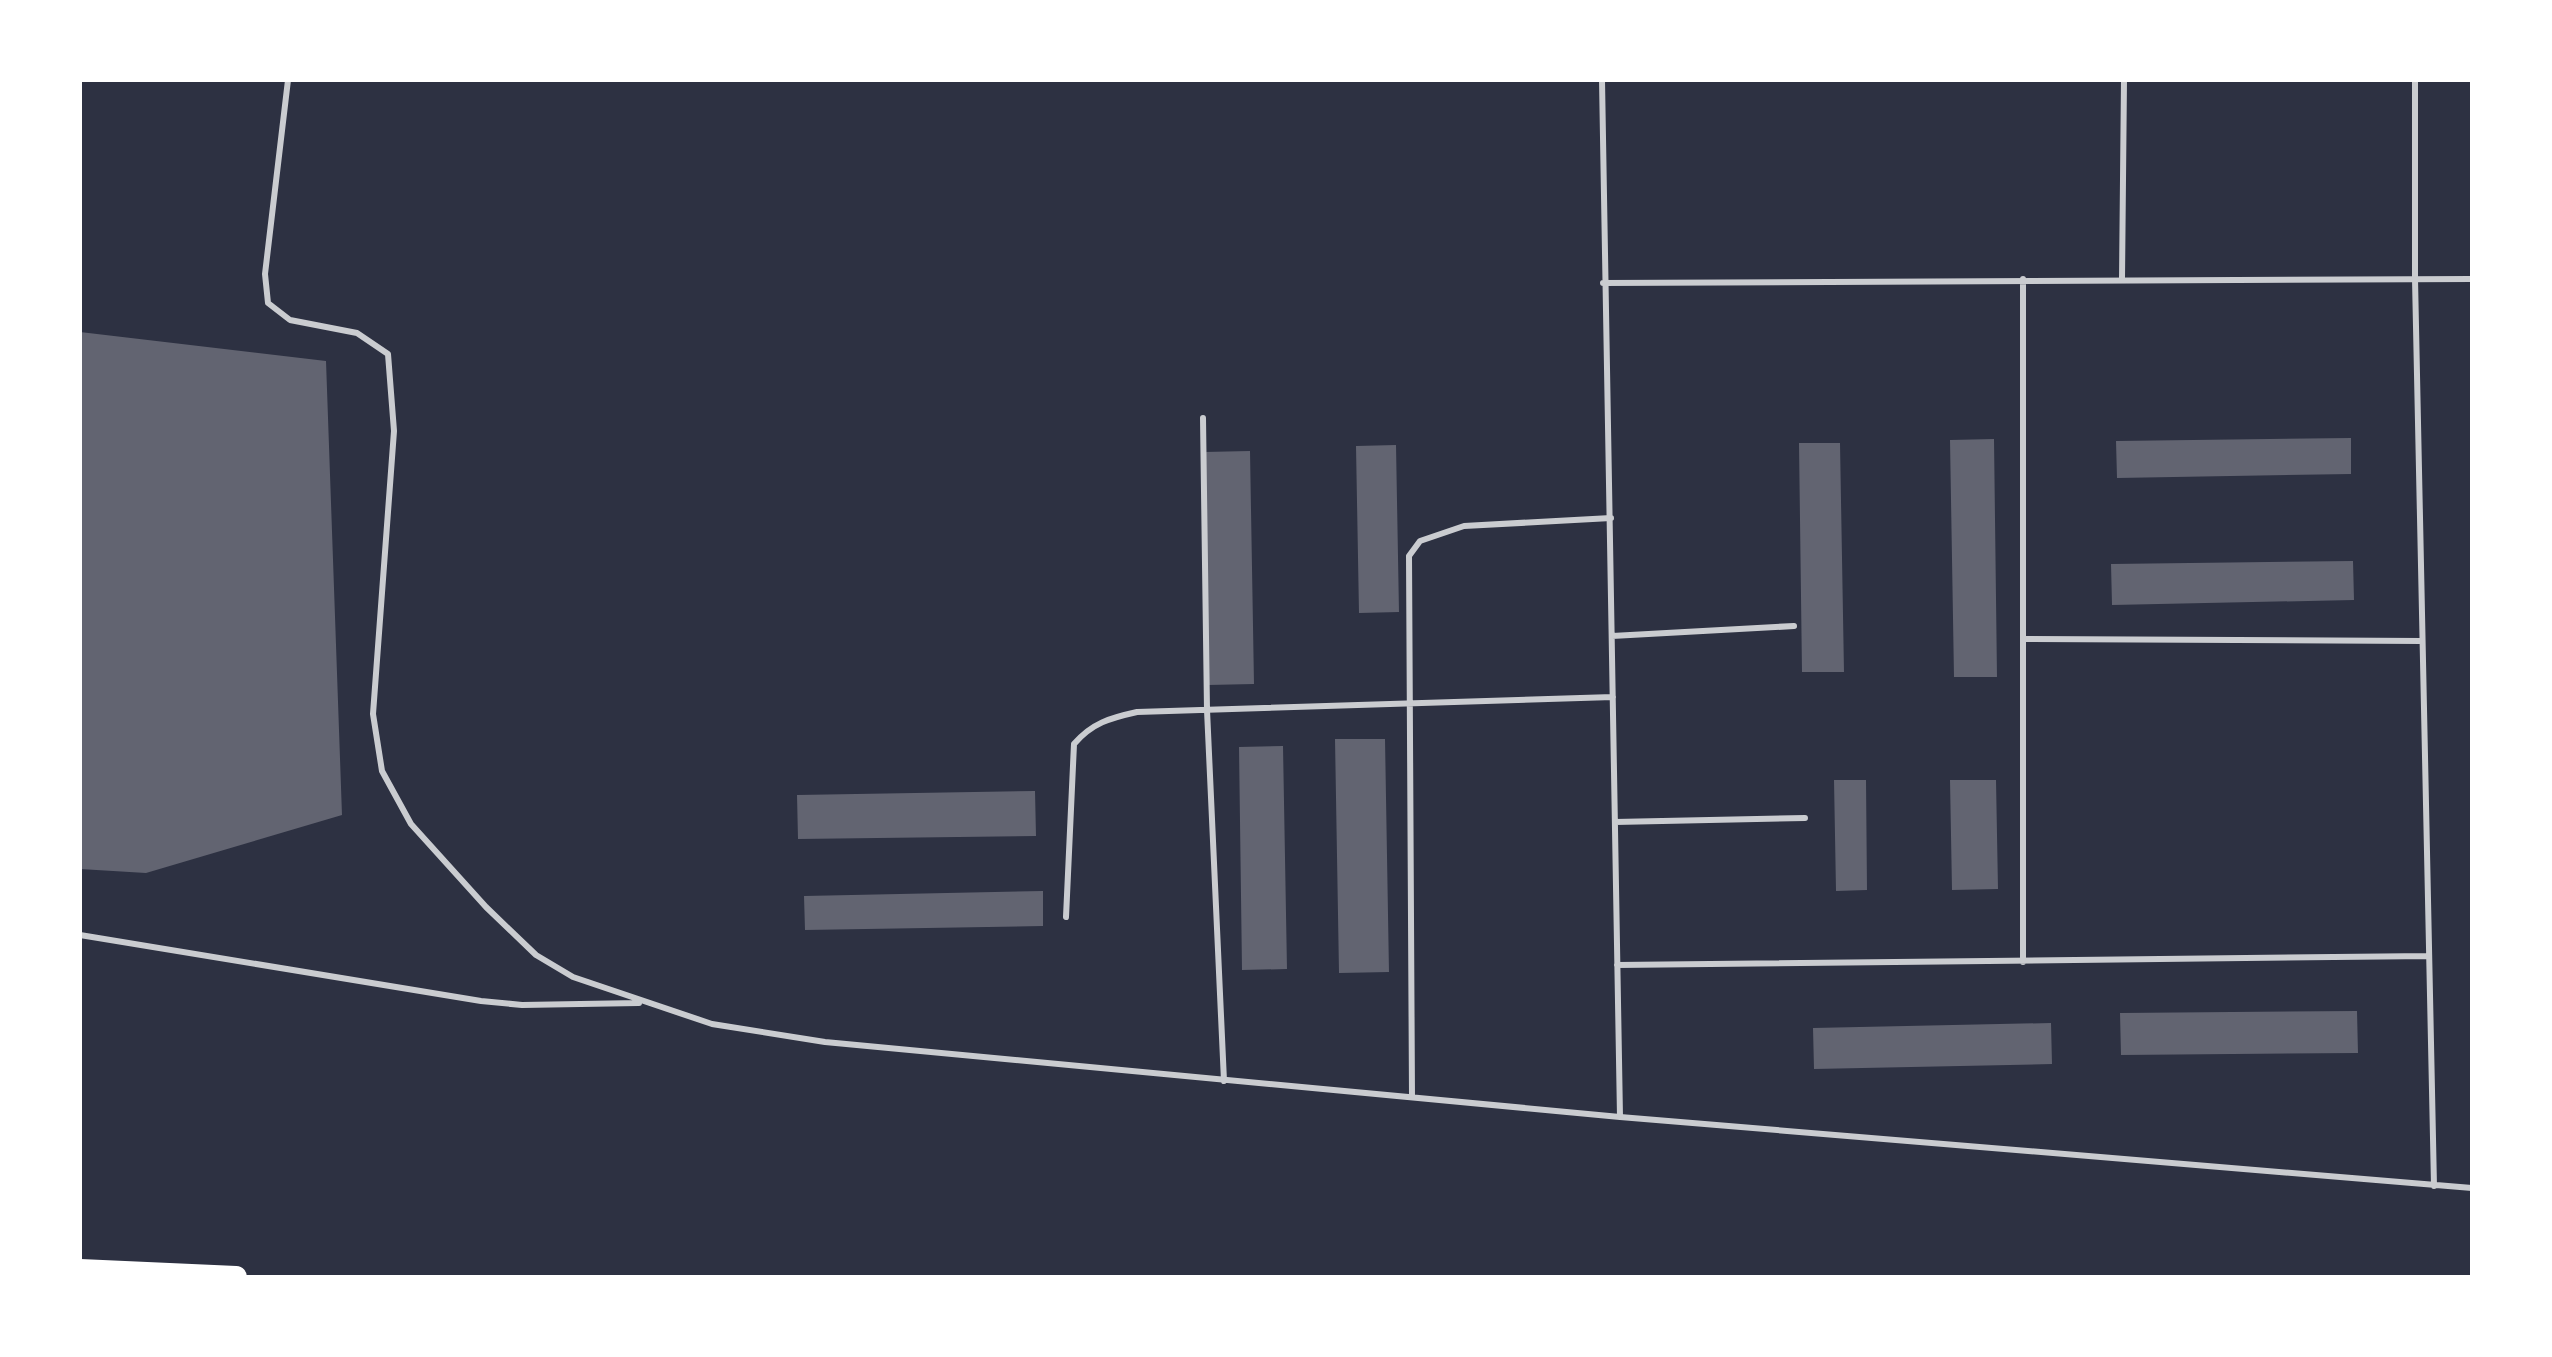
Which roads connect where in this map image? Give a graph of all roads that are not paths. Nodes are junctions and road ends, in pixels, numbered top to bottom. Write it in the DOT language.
graph roads {
  1 [pos="288,80"];
  2 [pos="1602,80"];
  3 [pos="2124,80"];
  4 [pos="2415,80"];
  5 [pos="2023,279"];
  6 [pos="2122,279"];
  7 [pos="2415,279"];
  8 [pos="2472,279"];
  9 [pos="1603,283"];
  10 [pos="1203,418"];
  11 [pos="1611,518"];
  12 [pos="1794,626"];
  13 [pos="1612,636"];
  14 [pos="2023,639"];
  15 [pos="2422,641"];
  16 [pos="1613,697"];
  17 [pos="1410,703"];
  18 [pos="1207,710"];
  19 [pos="1805,818"];
  20 [pos="1615,822"];
  21 [pos="1066,917"];
  22 [pos="80,935"];
  23 [pos="2429,956"];
  24 [pos="2023,962"];
  25 [pos="1617,965"];
  26 [pos="646,1003"];
  27 [pos="1224,1081"];
  28 [pos="1412,1097"];
  29 [pos="1620,1117"];
  30 [pos="2434,1186"];
  31 [pos="2472,1188"];
  32 [pos="80,1270"];
  33 [pos="236,1277"];
  1 -- 26 [label="lane"];
  2 -- 9 [label="lane"];
  3 -- 6 [label="lane"];
  4 -- 7 [label="lane"];
  5 -- 6 [label="lane"];
  5 -- 9 [label="lane"];
  5 -- 14 [label="lane"];
  6 -- 7 [label="lane"];
  7 -- 8 [label="lane"];
  7 -- 15 [label="lane"];
  9 -- 11 [label="lane"];
  10 -- 18 [label="lane"];
  11 -- 13 [label="lane"];
  11 -- 17 [label="lane"];
  12 -- 13 [label="lane"];
  13 -- 16 [label="lane"];
  14 -- 15 [label="lane"];
  14 -- 24 [label="lane"];
  15 -- 23 [label="lane"];
  16 -- 17 [label="lane"];
  16 -- 20 [label="lane"];
  17 -- 18 [label="lane"];
  17 -- 28 [label="lane"];
  18 -- 21 [label="lane"];
  18 -- 27 [label="lane"];
  19 -- 20 [label="lane"];
  20 -- 25 [label="lane"];
  22 -- 26 [label="lane"];
  23 -- 24 [label="lane"];
  23 -- 30 [label="lane"];
  24 -- 25 [label="lane"];
  25 -- 29 [label="lane"];
  26 -- 27 [label="lane"];
  27 -- 28 [label="lane"];
  28 -- 29 [label="lane"];
  29 -- 30 [label="lane"];
  30 -- 31 [label="lane"];
  32 -- 33 [label="highway"];
}
